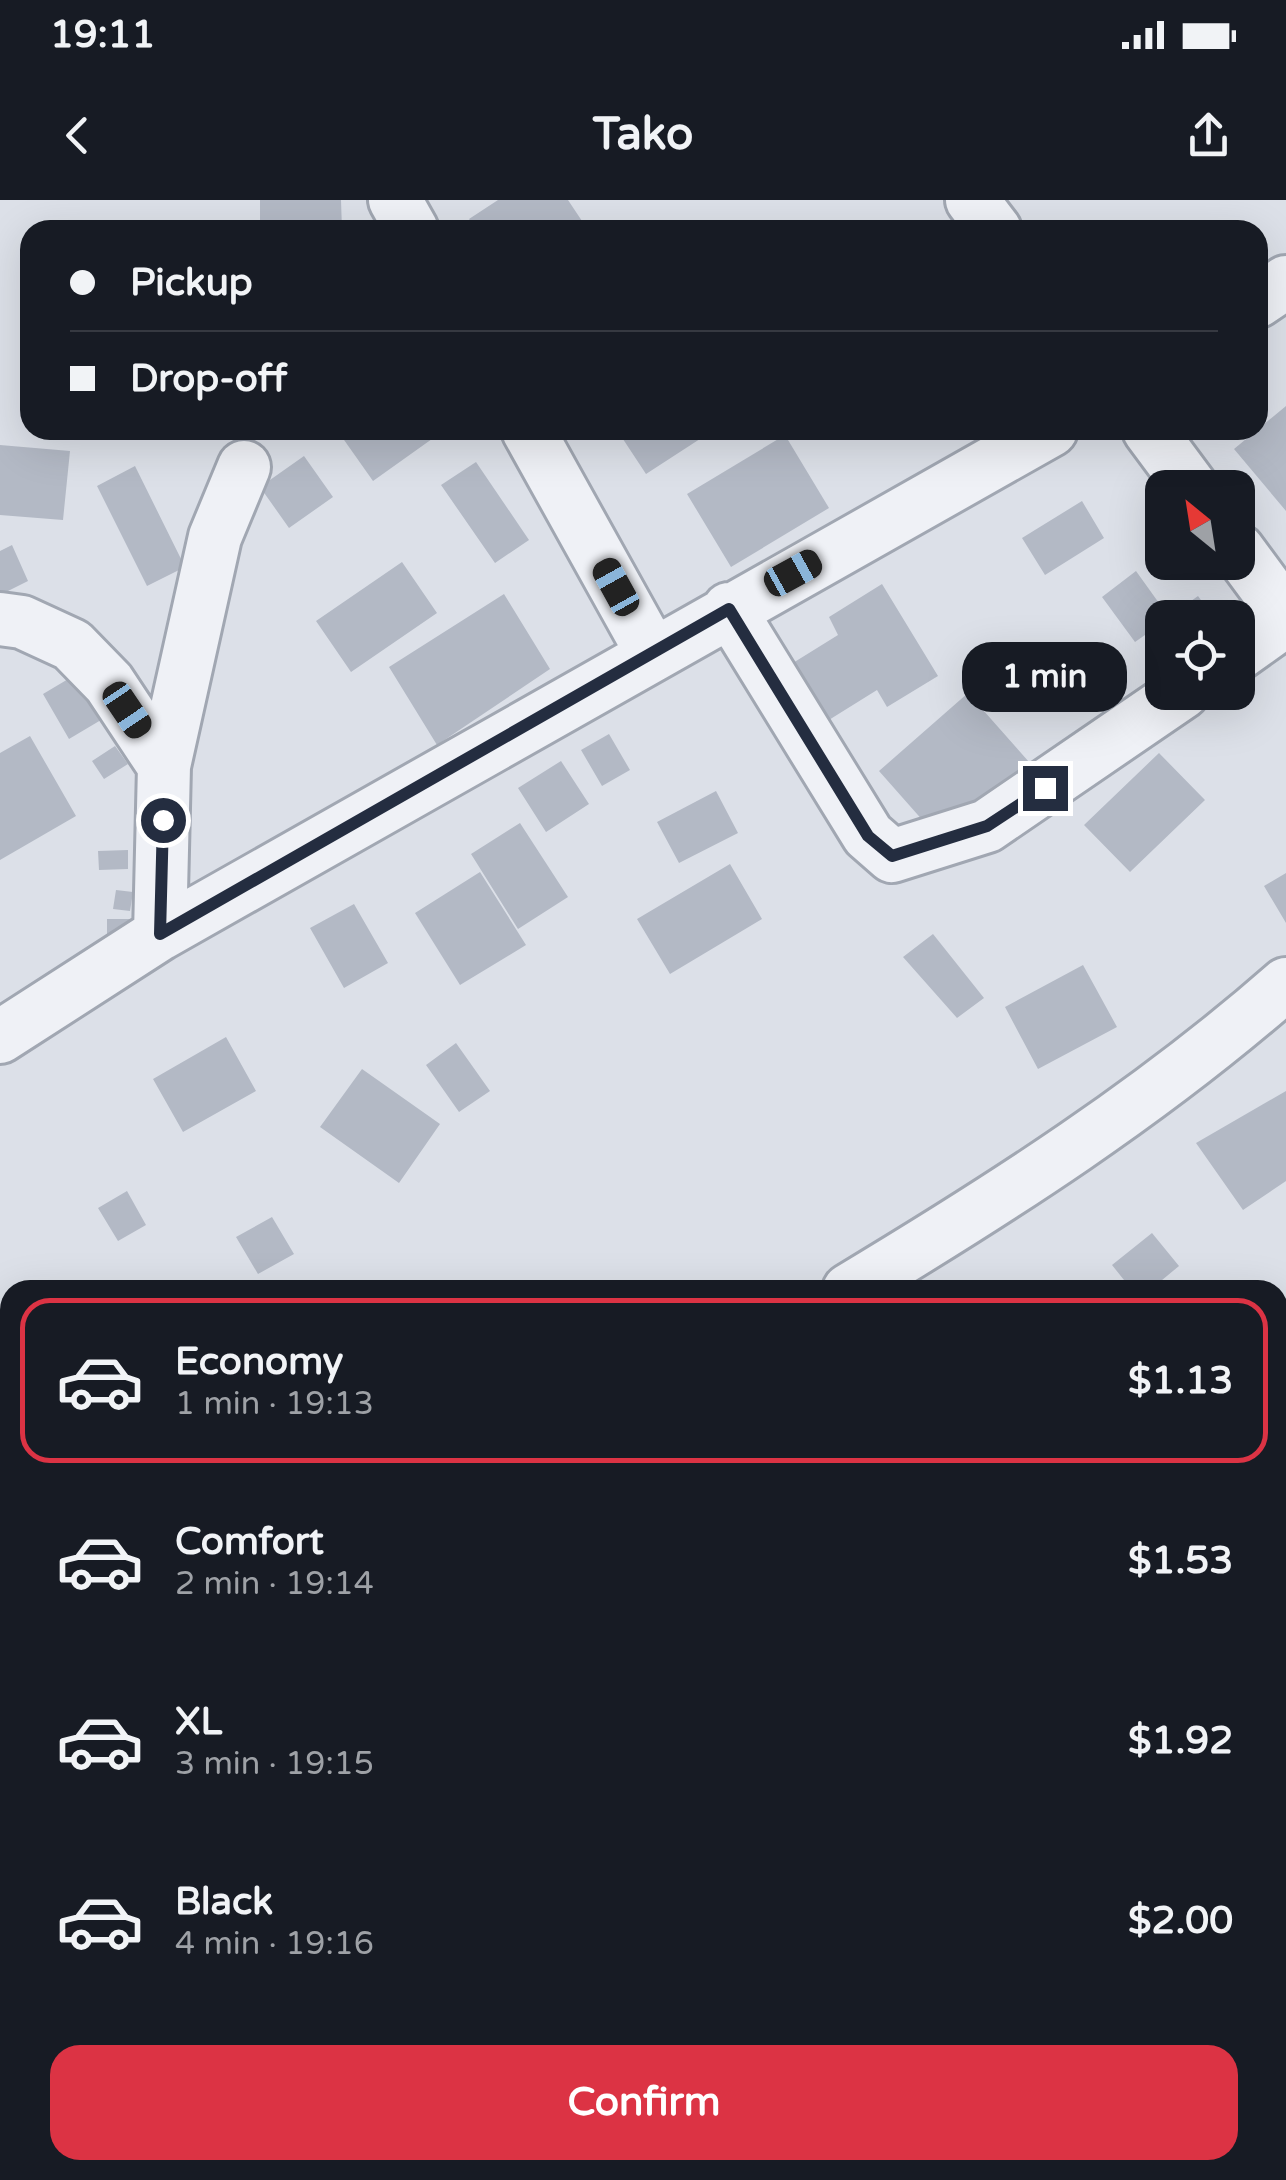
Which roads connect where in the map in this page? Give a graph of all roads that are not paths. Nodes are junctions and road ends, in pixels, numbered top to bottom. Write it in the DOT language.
graph roads {
  1 [pos="972,200"];
  2 [pos="987,220"];
  3 [pos="534,440"];
  4 [pos="1033,440"];
  5 [pos="1156,440"];
  6 [pos="244,468"];
  7 [pos="1179,470"];
  8 [pos="1255,574"];
  9 [pos="729,609"];
  10 [pos="0,618"];
  11 [pos="1286,618"];
  12 [pos="1255,641"];
  13 [pos="652,653"];
  14 [pos="1157,710"];
  15 [pos="164,766"];
  16 [pos="160,934"];
  17 [pos="1286,984"];
  18 [pos="0,1037"];
  19 [pos="866,1280"];
  1 -- 2 [label="street"];
  3 -- 13 [label="street"];
  4 -- 9 [label="street"];
  5 -- 7 [label="street"];
  6 -- 15 [label="street"];
  8 -- 11 [label="street"];
  9 -- 13 [label="street"];
  9 -- 14 [label="street"];
  10 -- 15 [label="street"];
  11 -- 12 [label="street"];
  13 -- 16 [label="street"];
  15 -- 16 [label="street"];
  16 -- 18 [label="street"];
  17 -- 19 [label="street"];
}
